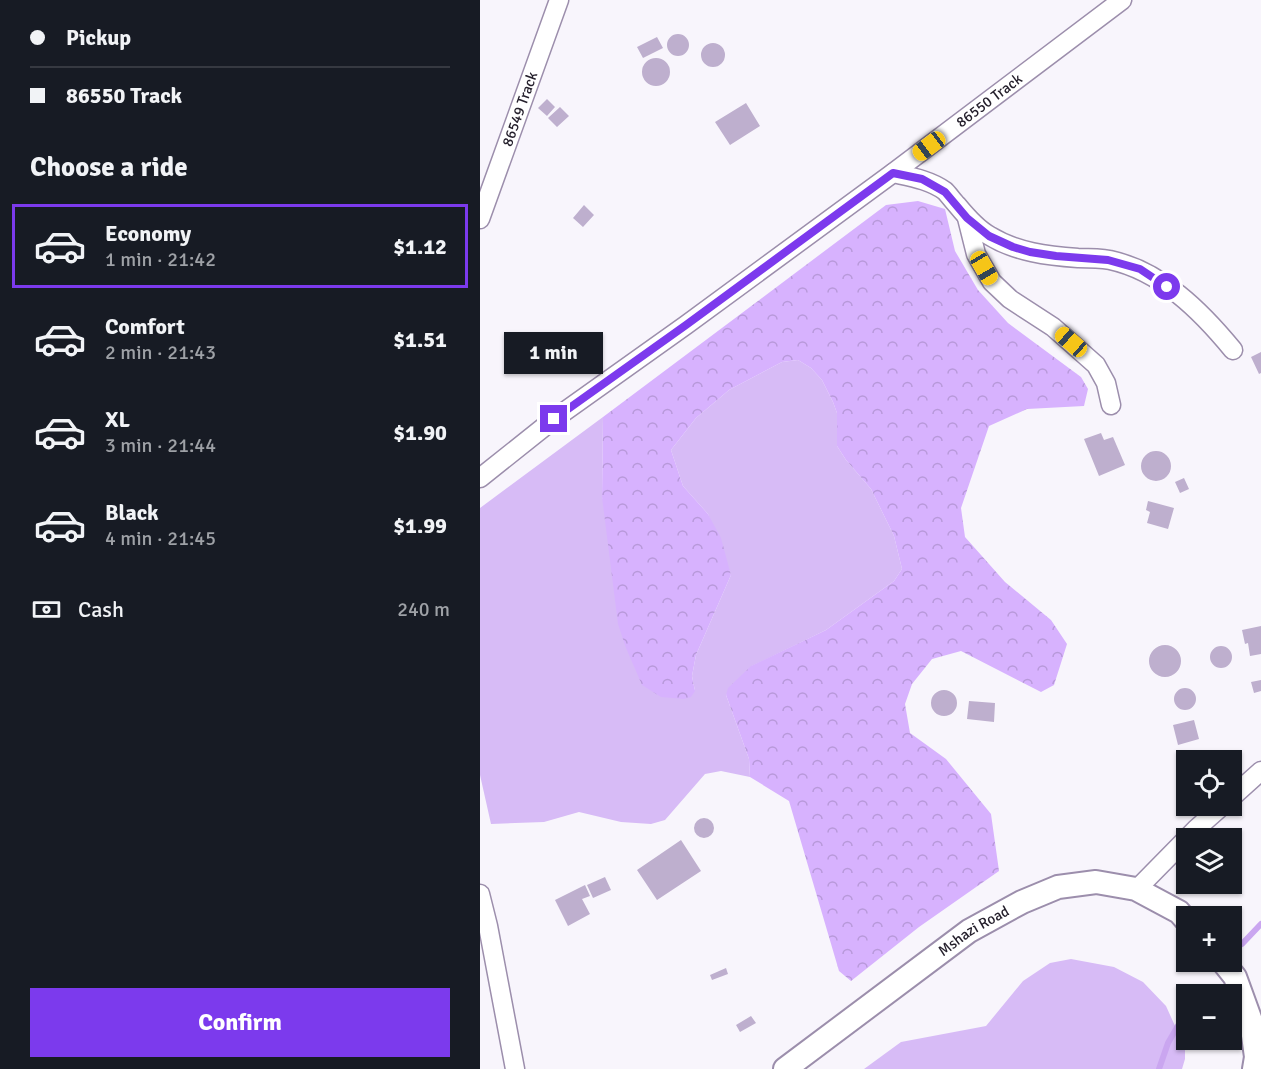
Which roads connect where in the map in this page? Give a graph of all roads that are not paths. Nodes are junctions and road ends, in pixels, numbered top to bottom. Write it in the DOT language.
graph roads {
  1 [pos="559,0"];
  2 [pos="1112,3"];
  3 [pos="893,173"];
  4 [pos="967,218"];
  5 [pos="480,219"];
  6 [pos="1233,350"];
  7 [pos="1111,405"];
  8 [pos="480,478"];
  9 [pos="1261,771"];
  10 [pos="1242,788"];
  11 [pos="1211,816"];
  12 [pos="1137,889"];
  13 [pos="480,894"];
  14 [pos="1176,910"];
  15 [pos="1232,972"];
  16 [pos="515,1069"];
  17 [pos="785,1069"];
  18 [pos="1254,1069"];
  1 -- 5 [label="street, 86549 Track"];
  2 -- 3 [label="street, 86550 Track"];
  3 -- 4 [label="street"];
  3 -- 8 [label="street, 86550 Track"];
  4 -- 6 [label="street"];
  4 -- 7 [label="street"];
  9 -- 10 [label="street"];
  11 -- 12 [label="street"];
  12 -- 14 [label="street, Mshazi Road"];
  12 -- 17 [label="street, Mshazi Road"];
  13 -- 16 [label="street"];
  15 -- 18 [label="street"];
}
